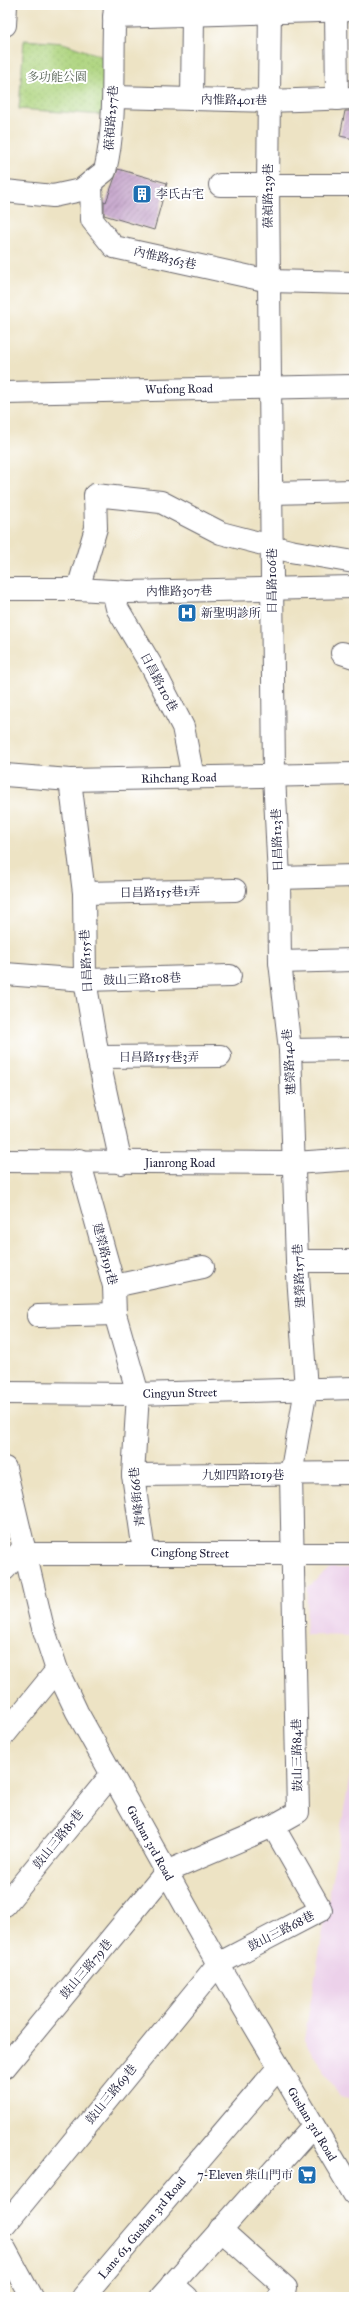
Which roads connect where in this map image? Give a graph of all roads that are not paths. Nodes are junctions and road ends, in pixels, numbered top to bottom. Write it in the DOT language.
graph roads {
  1 [pos="6,5"];
  2 [pos="270,9"];
  3 [pos="115,11"];
  4 [pos="345,11"];
  5 [pos="193,15"];
  6 [pos="5,26"];
  7 [pos="114,97"];
  8 [pos="192,99"];
  9 [pos="345,99"];
  10 [pos="268,101"];
  11 [pos="91,182"];
  12 [pos="268,184"];
  13 [pos="220,185"];
  14 [pos="354,185"];
  15 [pos="5,191"];
  16 [pos="278,282"];
  17 [pos="354,283"];
  18 [pos="354,295"];
  19 [pos="354,386"];
  20 [pos="271,387"];
  21 [pos="5,393"];
  22 [pos="354,491"];
  23 [pos="271,493"];
  24 [pos="272,546"];
  25 [pos="354,562"];
  26 [pos="354,587"];
  27 [pos="5,589"];
  28 [pos="78,589"];
  29 [pos="272,590"];
  30 [pos="113,591"];
  31 [pos="354,774"];
  32 [pos="5,775"];
  33 [pos="274,775"];
  34 [pos="193,777"];
  35 [pos="70,780"];
  36 [pos="354,876"];
  37 [pos="279,878"];
  38 [pos="235,890"];
  39 [pos="84,893"];
  40 [pos="354,960"];
  41 [pos="280,962"];
  42 [pos="5,974"];
  43 [pos="230,976"];
  44 [pos="85,980"];
  45 [pos="354,1049"];
  46 [pos="290,1050"];
  47 [pos="220,1056"];
  48 [pos="98,1057"];
  49 [pos="354,1159"];
  50 [pos="79,1160"];
  51 [pos="5,1162"];
  52 [pos="121,1163"];
  53 [pos="294,1163"];
  54 [pos="297,1261"];
  55 [pos="354,1261"];
  56 [pos="203,1267"];
  57 [pos="114,1286"];
  58 [pos="115,1314"];
  59 [pos="38,1316"];
  60 [pos="354,1388"];
  61 [pos="306,1390"];
  62 [pos="5,1393"];
  63 [pos="138,1394"];
  64 [pos="5,1468"];
  65 [pos="354,1474"];
  66 [pos="133,1475"];
  67 [pos="290,1475"];
  68 [pos="25,1550"];
  69 [pos="144,1552"];
  70 [pos="293,1554"];
  71 [pos="354,1554"];
  72 [pos="5,1569"];
  73 [pos="57,1670"];
  74 [pos="5,1734"];
  75 [pos="112,1774"];
  76 [pos="273,1826"];
  77 [pos="166,1872"];
  78 [pos="5,1905"];
  79 [pos="218,1964"];
  80 [pos="5,2067"];
  81 [pos="279,2067"];
  82 [pos="313,2126"];
  83 [pos="347,2166"];
  84 [pos="354,2194"];
  85 [pos="5,2225"];
  86 [pos="220,2229"];
  87 [pos="5,2249"];
  88 [pos="173,2293"];
  89 [pos="31,2297"];
  90 [pos="83,2297"];
  91 [pos="279,2297"];
  1 -- 6 [label="street"];
  2 -- 4 [label="street"];
  2 -- 5 [label="street"];
  2 -- 10 [label="street, 葆禎路239巷"];
  3 -- 5 [label="street"];
  3 -- 7 [label="street, 葆禎路257巷"];
  4 -- 9 [label="street"];
  5 -- 8 [label="street"];
  7 -- 8 [label="street, 內惟路401巷"];
  7 -- 11 [label="street, 葆禎路257巷"];
  8 -- 10 [label="street, 內惟路401巷"];
  9 -- 10 [label="street, 內惟路401巷"];
  10 -- 12 [label="street, 葆禎路239巷"];
  11 -- 15 [label="street, 葆禎路257巷"];
  11 -- 16 [label="street, 內惟路363巷"];
  12 -- 13 [label="street"];
  12 -- 14 [label="street"];
  12 -- 16 [label="street, 葆禎路239巷"];
  16 -- 17 [label="street, 內惟路363巷"];
  16 -- 18 [label="street, 內惟路363巷"];
  16 -- 20 [label="street, 葆禎路239巷"];
  19 -- 20 [label="street, Wufong Road"];
  20 -- 21 [label="street, Wufong Road"];
  20 -- 23 [label="street, 日昌路106巷"];
  22 -- 23 [label="street"];
  23 -- 24 [label="street, 日昌路106巷"];
  24 -- 25 [label="street"];
  24 -- 28 [label="street"];
  24 -- 29 [label="street, 日昌路106巷"];
  26 -- 29 [label="street, 內惟路307巷"];
  27 -- 28 [label="street, 內惟路307巷"];
  28 -- 30 [label="street, 內惟路307巷"];
  29 -- 30 [label="street, 內惟路307巷"];
  29 -- 33 [label="street, 日昌路106巷"];
  30 -- 34 [label="street, 日昌路110巷"];
  31 -- 33 [label="street, Rihchang Road"];
  32 -- 35 [label="street, Rihchang Road"];
  33 -- 34 [label="street, Rihchang Road"];
  33 -- 37 [label="street, 日昌路123巷"];
  34 -- 35 [label="street, Rihchang Road"];
  35 -- 39 [label="street, 日昌路155巷"];
  36 -- 37 [label="street, 日昌路123巷"];
  37 -- 41 [label="street, 建榮路140巷"];
  38 -- 39 [label="street, 日昌路155巷1弄"];
  39 -- 44 [label="street, 日昌路155巷"];
  40 -- 41 [label="street"];
  41 -- 46 [label="street, 建榮路140巷"];
  42 -- 44 [label="street, 鼓山三路108巷"];
  43 -- 44 [label="street, 鼓山三路108巷"];
  44 -- 48 [label="street, 日昌路155巷"];
  45 -- 46 [label="street"];
  46 -- 53 [label="street, 建榮路140巷"];
  47 -- 48 [label="street, 日昌路155巷3弄"];
  48 -- 52 [label="street, 日昌路155巷"];
  49 -- 53 [label="street, Jianrong Road"];
  50 -- 51 [label="street, Jianrong Road"];
  50 -- 52 [label="street, Jianrong Road"];
  50 -- 57 [label="street, 建榮路191巷"];
  52 -- 53 [label="street, Jianrong Road"];
  53 -- 54 [label="street, 建榮路157巷"];
  54 -- 55 [label="street"];
  54 -- 61 [label="street, 建榮路157巷"];
  56 -- 57 [label="street"];
  57 -- 58 [label="street, 建榮路191巷"];
  58 -- 59 [label="street"];
  58 -- 63 [label="street, 建榮路191巷"];
  60 -- 61 [label="street, Cingyun Street"];
  61 -- 63 [label="street, Cingyun Street"];
  61 -- 67 [label="street, 建榮路157巷"];
  62 -- 63 [label="street, Cingyun Street"];
  63 -- 66 [label="street, 青峰街66巷"];
  64 -- 68 [label="street, Gushan 3rd Road"];
  65 -- 67 [label="street, 九如四路1019巷"];
  66 -- 67 [label="street, 九如四路1019巷"];
  66 -- 69 [label="street, 青峰街66巷"];
  67 -- 70 [label="street, 建榮路157巷"];
  68 -- 69 [label="street, Cingfong Street"];
  68 -- 72 [label="street"];
  68 -- 73 [label="street, Gushan 3rd Road"];
  69 -- 70 [label="street, Cingfong Street"];
  70 -- 71 [label="street, Cingfong Street"];
  70 -- 76 [label="street, 鼓山三路84巷"];
  73 -- 74 [label="street"];
  73 -- 75 [label="street, Gushan 3rd Road"];
  75 -- 77 [label="street, Gushan 3rd Road"];
  75 -- 78 [label="street, 鼓山三路85巷"];
  76 -- 77 [label="street, 鼓山三路84巷"];
  76 -- 79 [label="street, 鼓山三路68巷"];
  77 -- 79 [label="street, Gushan 3rd Road"];
  77 -- 80 [label="street, 鼓山三路79巷"];
  79 -- 81 [label="street, Gushan 3rd Road"];
  79 -- 85 [label="street, 鼓山三路69巷"];
  81 -- 82 [label="street, Gushan 3rd Road"];
  81 -- 90 [label="street, Lane 61, Gushan 3rd Road"];
  82 -- 83 [label="street, Gushan 3rd Road"];
  82 -- 86 [label="street"];
  83 -- 84 [label="street, Gushan 3rd Road"];
  86 -- 88 [label="street"];
  86 -- 91 [label="street"];
  87 -- 89 [label="street"];
}
